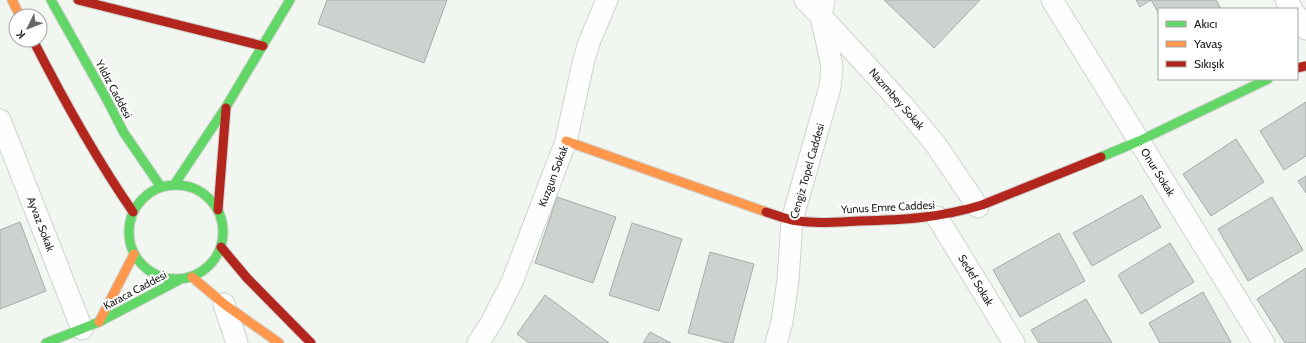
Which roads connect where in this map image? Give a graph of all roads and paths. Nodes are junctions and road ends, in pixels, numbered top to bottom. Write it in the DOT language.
graph roads {
  1 [pos="51,0"];
  2 [pos="78,0"];
  3 [pos="290,0"];
  4 [pos="607,0"];
  5 [pos="805,0"];
  6 [pos="1052,0"];
  7 [pos="822,8"];
  8 [pos="1298,18"];
  9 [pos="1306,30"];
  10 [pos="263,46"];
  11 [pos="37,48"];
  12 [pos="1266,80"];
  13 [pos="226,107"];
  14 [pos="0,120"];
  15 [pos="566,140"];
  16 [pos="1139,141"];
  17 [pos="174,184"];
  18 [pos="161,187"];
  19 [pos="978,207"];
  20 [pos="218,210"];
  21 [pos="133,212"];
  22 [pos="937,217"];
  23 [pos="792,220"];
  24 [pos="221,247"];
  25 [pos="134,254"];
  26 [pos="192,277"];
  27 [pos="181,279"];
  28 [pos="224,304"];
  29 [pos="90,326"];
  30 [pos="46,343"];
  31 [pos="237,343"];
  32 [pos="279,343"];
  33 [pos="311,343"];
  34 [pos="478,343"];
  35 [pos="776,343"];
  36 [pos="1014,343"];
  37 [pos="1264,343"];
  1 -- 18 [label="street, Yıldız Caddesi"];
  2 -- 10 [label="street"];
  3 -- 10 [label="street"];
  4 -- 15 [label="street, Kuzgun Sokak"];
  5 -- 7 [label="street, Nazımbey Sokak"];
  6 -- 16 [label="street, Onur Sokak"];
  7 -- 19 [label="street, Nazımbey Sokak"];
  7 -- 23 [label="street, Cengiz Topel Caddesi"];
  8 -- 9 [label="street"];
  10 -- 13 [label="street"];
  11 -- 21 [label="street"];
  12 -- 16 [label="street, Yunus Emre Caddesi"];
  13 -- 17 [label="street"];
  13 -- 20 [label="street"];
  14 -- 29 [label="street, Ayvaz Sokak"];
  15 -- 23 [label="street, Yunus Emre Caddesi"];
  15 -- 34 [label="street, Kuzgun Sokak"];
  16 -- 19 [label="street, Yunus Emre Caddesi"];
  16 -- 37 [label="street, Onur Sokak"];
  17 -- 18 [label="street"];
  17 -- 20 [label="street"];
  18 -- 21 [label="street"];
  19 -- 22 [label="street, Yunus Emre Caddesi"];
  20 -- 24 [label="street"];
  21 -- 25 [label="street"];
  22 -- 23 [label="street, Yunus Emre Caddesi"];
  22 -- 36 [label="street, Sedef Sokak"];
  23 -- 35 [label="street, Cengiz Topel Caddesi"];
  24 -- 26 [label="street"];
  24 -- 33 [label="street"];
  25 -- 27 [label="street"];
  25 -- 29 [label="street, Karaca Caddesi"];
  26 -- 27 [label="street"];
  26 -- 28 [label="street"];
  27 -- 29 [label="street, Karaca Caddesi"];
  28 -- 31 [label="street"];
  28 -- 32 [label="street"];
  29 -- 30 [label="street, Karaca Caddesi"];
}
